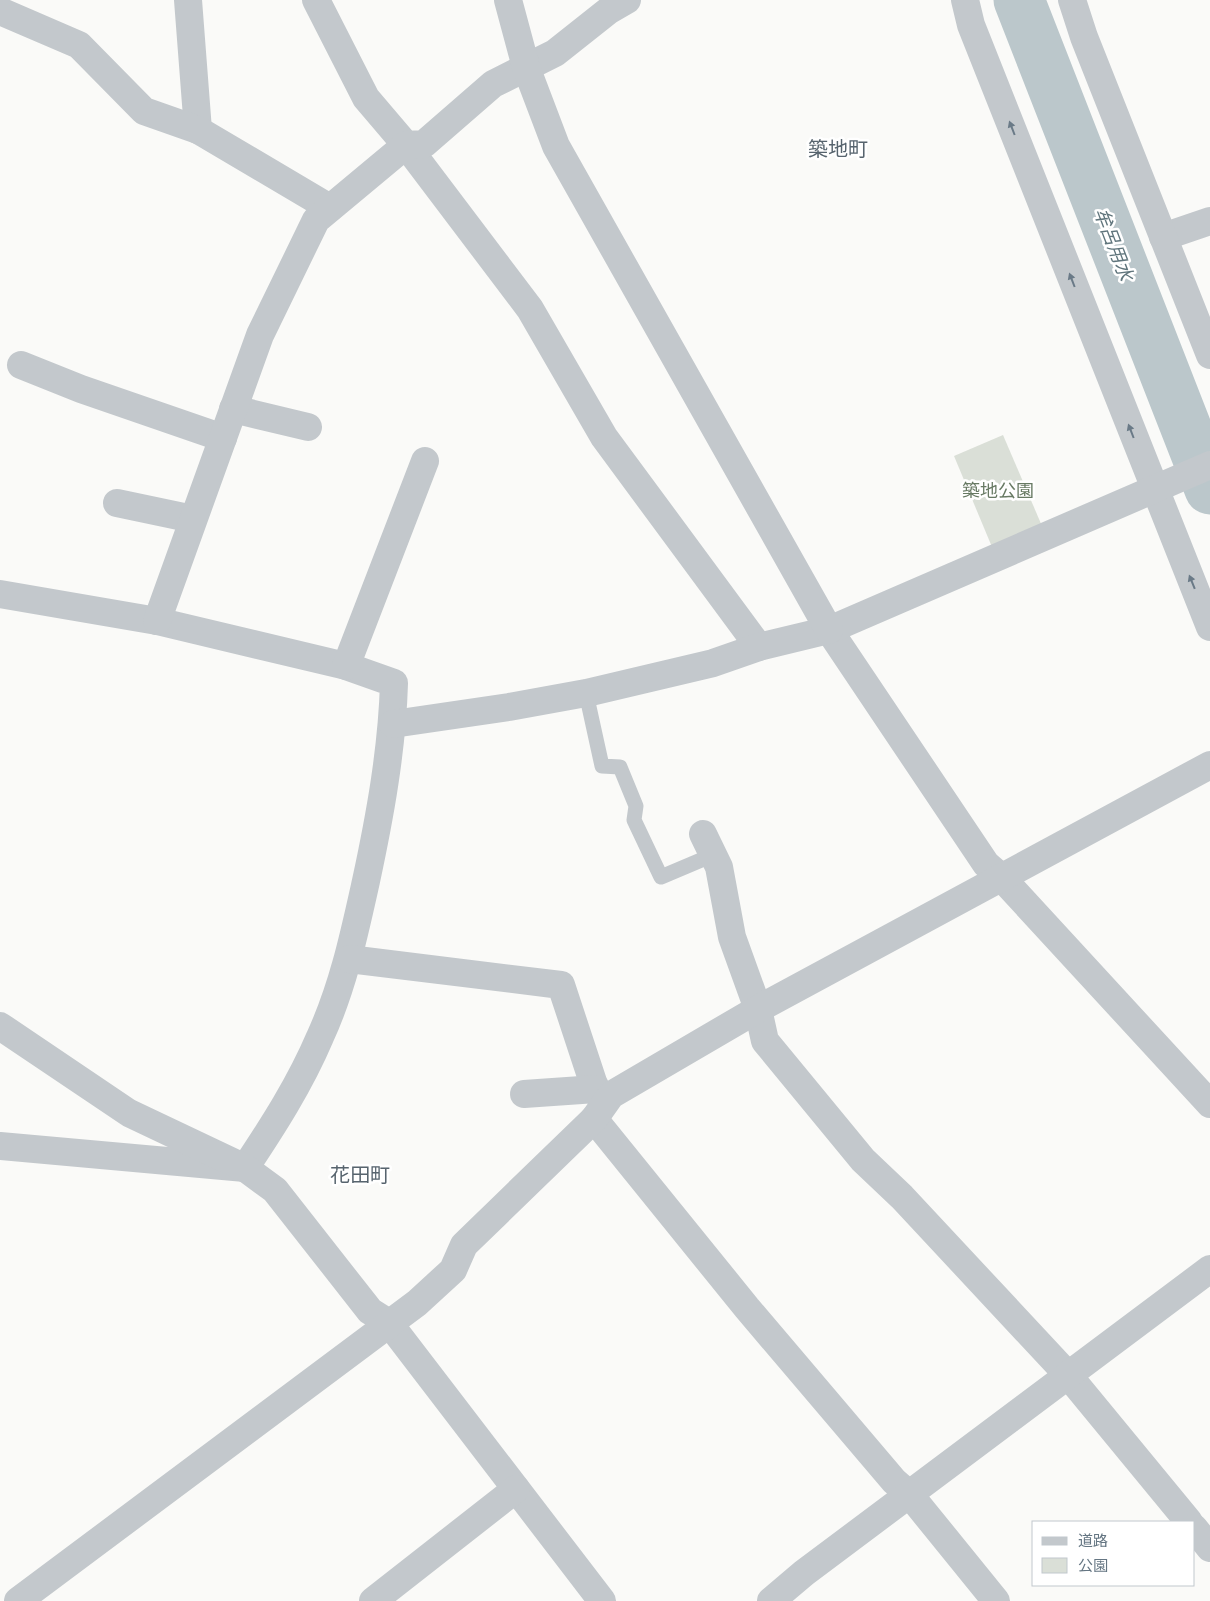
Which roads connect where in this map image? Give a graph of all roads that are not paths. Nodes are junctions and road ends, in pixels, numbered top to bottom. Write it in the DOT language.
graph roads {
  1 [pos="188,0"];
  2 [pos="316,0"];
  3 [pos="508,0"];
  4 [pos="627,0"];
  5 [pos="965,0"];
  6 [pos="1072,0"];
  7 [pos="0,11"];
  8 [pos="526,67"];
  9 [pos="198,130"];
  10 [pos="406,145"];
  11 [pos="330,208"];
  12 [pos="1210,221"];
  13 [pos="1163,237"];
  14 [pos="1210,355"];
  15 [pos="21,365"];
  16 [pos="233,409"];
  17 [pos="308,427"];
  18 [pos="223,438"];
  19 [pos="425,461"];
  20 [pos="1210,465"];
  21 [pos="1154,490"];
  22 [pos="117,503"];
  23 [pos="193,519"];
  24 [pos="0,594"];
  25 [pos="157,621"];
  26 [pos="1210,627"];
  27 [pos="829,630"];
  28 [pos="759,647"];
  29 [pos="346,666"];
  30 [pos="586,693"];
  31 [pos="393,724"];
  32 [pos="1210,765"];
  33 [pos="708,845"];
  34 [pos="1002,878"];
  35 [pos="349,960"];
  36 [pos="758,1009"];
  37 [pos="0,1026"];
  38 [pos="524,1094"];
  39 [pos="598,1104"];
  40 [pos="1210,1104"];
  41 [pos="0,1146"];
  42 [pos="245,1168"];
  43 [pos="1210,1269"];
  44 [pos="389,1323"];
  45 [pos="1068,1375"];
  46 [pos="516,1489"];
  47 [pos="910,1495"];
  48 [pos="1188,1521"];
  49 [pos="1195,1529"];
  50 [pos="1210,1548"];
  51 [pos="18,1601"];
  52 [pos="373,1601"];
  53 [pos="602,1601"];
  54 [pos="771,1601"];
  55 [pos="996,1601"];
  1 -- 9 [label="street"];
  2 -- 10 [label="street"];
  3 -- 8 [label="street"];
  4 -- 8 [label="street"];
  21 -- 5 [label="street, one-way"];
  6 -- 13 [label="street"];
  7 -- 9 [label="street"];
  8 -- 10 [label="street"];
  8 -- 27 [label="street"];
  9 -- 11 [label="street"];
  10 -- 11 [label="street"];
  10 -- 28 [label="street"];
  11 -- 16 [label="street"];
  12 -- 13 [label="street"];
  13 -- 14 [label="street"];
  15 -- 18 [label="street"];
  16 -- 17 [label="street"];
  16 -- 18 [label="street"];
  18 -- 23 [label="street"];
  19 -- 29 [label="street"];
  20 -- 21 [label="street"];
  26 -- 21 [label="street, one-way"];
  21 -- 27 [label="street"];
  22 -- 23 [label="street"];
  23 -- 25 [label="street"];
  24 -- 25 [label="street"];
  25 -- 29 [label="street"];
  27 -- 28 [label="street"];
  27 -- 34 [label="street"];
  28 -- 30 [label="street"];
  29 -- 31 [label="street"];
  30 -- 31 [label="street"];
  30 -- 33 [label="lane"];
  31 -- 35 [label="street"];
  32 -- 34 [label="street"];
  33 -- 36 [label="street"];
  34 -- 36 [label="street"];
  34 -- 40 [label="street"];
  35 -- 39 [label="street"];
  35 -- 42 [label="street"];
  36 -- 39 [label="street"];
  36 -- 45 [label="street"];
  37 -- 42 [label="street"];
  38 -- 39 [label="street"];
  39 -- 44 [label="street"];
  39 -- 47 [label="street"];
  41 -- 42 [label="street"];
  42 -- 44 [label="street"];
  43 -- 45 [label="street"];
  44 -- 46 [label="street"];
  44 -- 51 [label="street"];
  45 -- 47 [label="street"];
  45 -- 48 [label="street"];
  46 -- 52 [label="street"];
  46 -- 53 [label="street"];
  47 -- 54 [label="street"];
  47 -- 55 [label="street"];
  49 -- 50 [label="street"];
}
